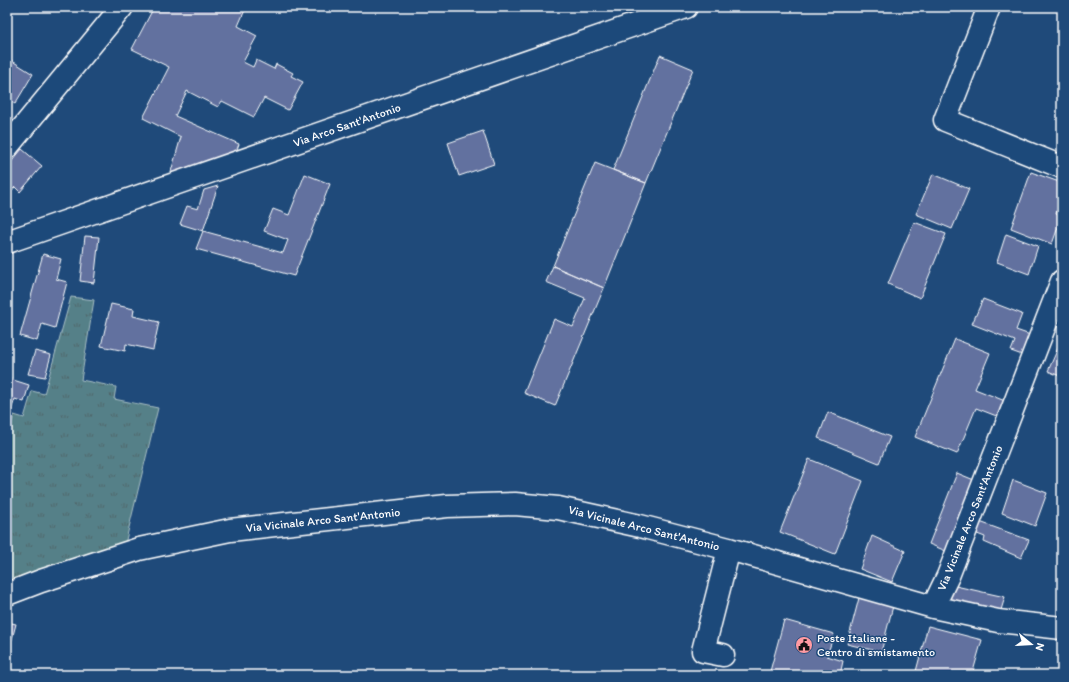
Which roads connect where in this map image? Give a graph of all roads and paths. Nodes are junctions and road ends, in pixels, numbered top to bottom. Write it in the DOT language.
graph roads {
  1 [pos="122,7"];
  2 [pos="686,7"];
  3 [pos="989,7"];
  4 [pos="7,147"];
  5 [pos="1062,167"];
  6 [pos="7,242"];
  7 [pos="1062,281"];
  8 [pos="729,549"];
  9 [pos="7,594"];
  10 [pos="933,607"];
  11 [pos="1062,628"];
  12 [pos="723,655"];
  1 -- 4 [label="street"];
  2 -- 6 [label="street, Via Arco Sant'Antonio"];
  3 -- 5 [label="street"];
  7 -- 10 [label="street, Via Vicinale Arco Sant'Antonio"];
  8 -- 9 [label="street, Via Vicinale Arco Sant'Antonio"];
  8 -- 10 [label="street, Via Vicinale Arco Sant'Antonio"];
  8 -- 12 [label="street"];
  10 -- 11 [label="street"];
}
